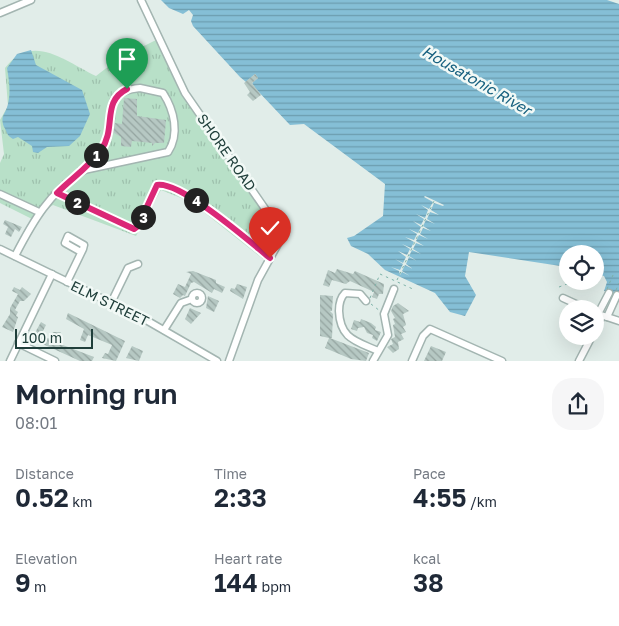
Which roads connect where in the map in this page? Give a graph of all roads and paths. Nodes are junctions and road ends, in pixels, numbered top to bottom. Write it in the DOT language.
graph roads {
  1 [pos="31,0"];
  2 [pos="141,0"];
  3 [pos="0,13"];
  4 [pos="84,170"];
  5 [pos="57,193"];
  6 [pos="0,194"];
  7 [pos="434,201"];
  8 [pos="39,212"];
  9 [pos="0,249"];
  10 [pos="82,252"];
  11 [pos="16,256"];
  12 [pos="270,258"];
  13 [pos="138,264"];
  14 [pos="52,274"];
  15 [pos="396,281"];
  16 [pos="68,282"];
  17 [pos="394,289"];
  18 [pos="415,290"];
  19 [pos="609,293"];
  20 [pos="617,295"];
  21 [pos="564,298"];
  22 [pos="192,299"];
  23 [pos="568,300"];
  24 [pos="366,301"];
  25 [pos="111,303"];
  26 [pos="604,307"];
  27 [pos="604,311"];
  28 [pos="384,313"];
  29 [pos="604,316"];
  30 [pos="618,318"];
  31 [pos="164,330"];
  32 [pos="18,343"];
  33 [pos="587,345"];
  34 [pos="378,351"];
  35 [pos="10,361"];
  36 [pos="55,361"];
  37 [pos="218,361"];
  38 [pos="229,361"];
  39 [pos="373,361"];
  40 [pos="412,361"];
  41 [pos="502,361"];
  42 [pos="579,361"];
  1 -- 3 [label="street"];
  2 -- 12 [label="street, SHORE ROAD"];
  4 -- 4 [label="street"];
  4 -- 5 [label="street"];
  5 -- 8 [label="street"];
  5 -- 12 [label="street"];
  6 -- 8 [label="street"];
  7 -- 15 [label="path"];
  8 -- 11 [label="street"];
  9 -- 11 [label="street, ELM STREET"];
  10 -- 16 [label="street"];
  11 -- 14 [label="street, ELM STREET"];
  12 -- 38 [label="street, SHORE ROAD"];
  13 -- 25 [label="street"];
  14 -- 16 [label="street, ELM STREET"];
  14 -- 32 [label="street"];
  15 -- 18 [label="path"];
  15 -- 28 [label="path"];
  16 -- 25 [label="street, ELM STREET"];
  17 -- 28 [label="street"];
  19 -- 26 [label="street"];
  20 -- 27 [label="street"];
  21 -- 23 [label="street"];
  22 -- 31 [label="street"];
  24 -- 34 [label="street"];
  25 -- 31 [label="street, ELM STREET"];
  28 -- 34 [label="street"];
  29 -- 30 [label="street"];
  31 -- 37 [label="street, ELM STREET"];
  32 -- 35 [label="street"];
  32 -- 36 [label="street"];
  33 -- 42 [label="street"];
  34 -- 39 [label="street"];
  40 -- 41 [label="street"];
}
